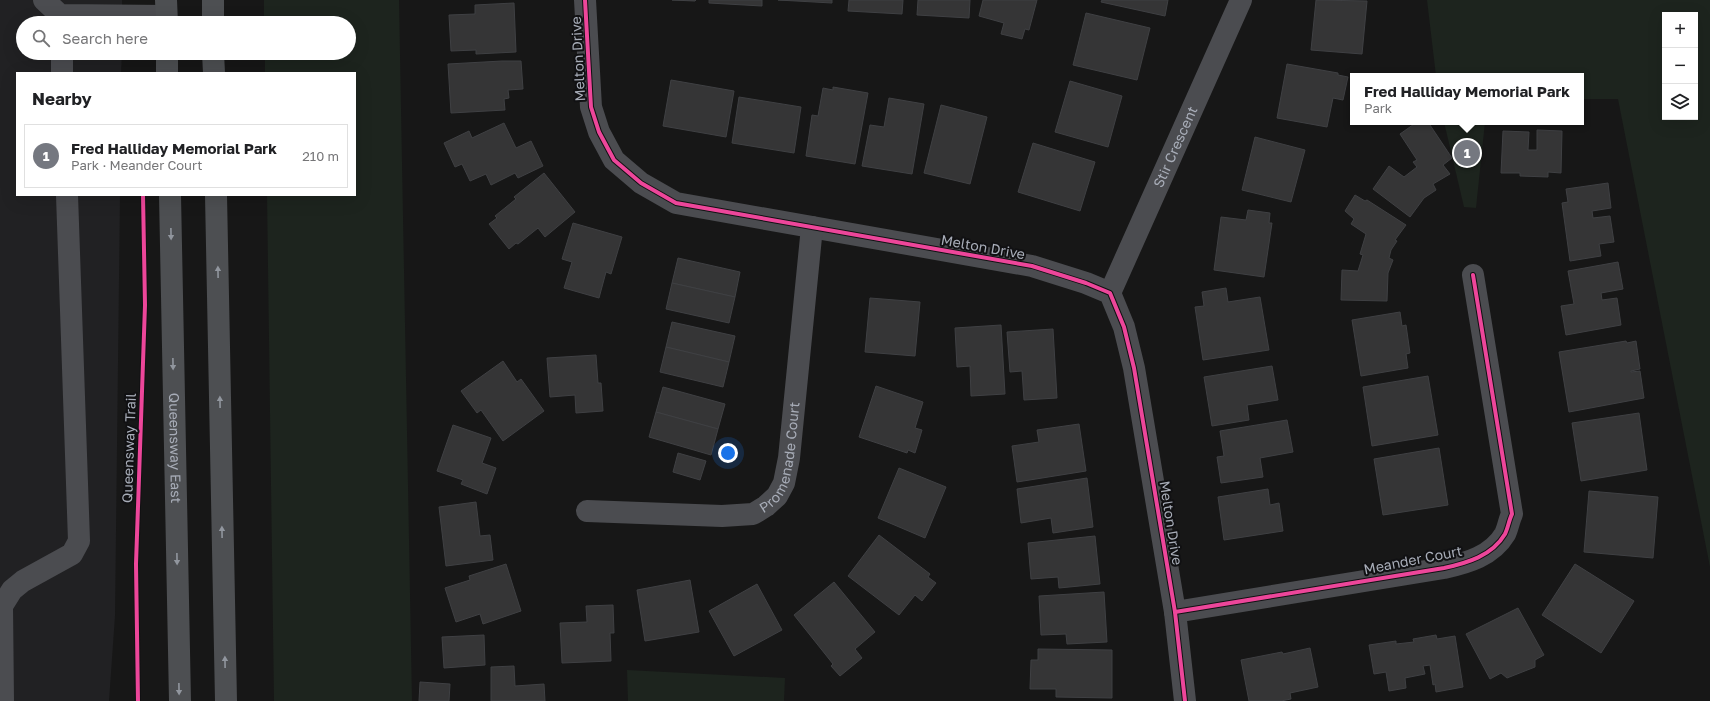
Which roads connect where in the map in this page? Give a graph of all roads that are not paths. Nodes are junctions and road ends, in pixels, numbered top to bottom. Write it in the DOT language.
graph roads {
  1 [pos="44,0"];
  2 [pos="213,0"];
  3 [pos="585,0"];
  4 [pos="1241,0"];
  5 [pos="166,13"];
  6 [pos="57,16"];
  7 [pos="113,16"];
  8 [pos="213,16"];
  9 [pos="62,60"];
  10 [pos="167,60"];
  11 [pos="213,60"];
  12 [pos="62,72"];
  13 [pos="168,72"];
  14 [pos="214,72"];
  15 [pos="67,196"];
  16 [pos="170,196"];
  17 [pos="216,196"];
  18 [pos="812,228"];
  19 [pos="1473,275"];
  20 [pos="1110,293"];
  21 [pos="587,511"];
  22 [pos="1175,612"];
  23 [pos="3,701"];
  24 [pos="180,701"];
  25 [pos="226,701"];
  26 [pos="1185,701"];
  1 -- 6 [label="street"];
  2 -- 8 [label="main road"];
  3 -- 18 [label="street, Melton Drive"];
  4 -- 20 [label="street, Stir Crescent"];
  5 -- 7 [label="street"];
  9 -- 12 [label="street"];
  10 -- 13 [label="main road"];
  11 -- 14 [label="main road"];
  15 -- 23 [label="street"];
  16 -- 24 [label="main road, Queensway East, one-way"];
  25 -- 17 [label="main road, one-way"];
  18 -- 20 [label="street, Melton Drive"];
  18 -- 21 [label="street, Promenade Court"];
  19 -- 22 [label="street, Meander Court"];
  20 -- 22 [label="street, Melton Drive"];
  22 -- 26 [label="street, Melton Drive"];
}
